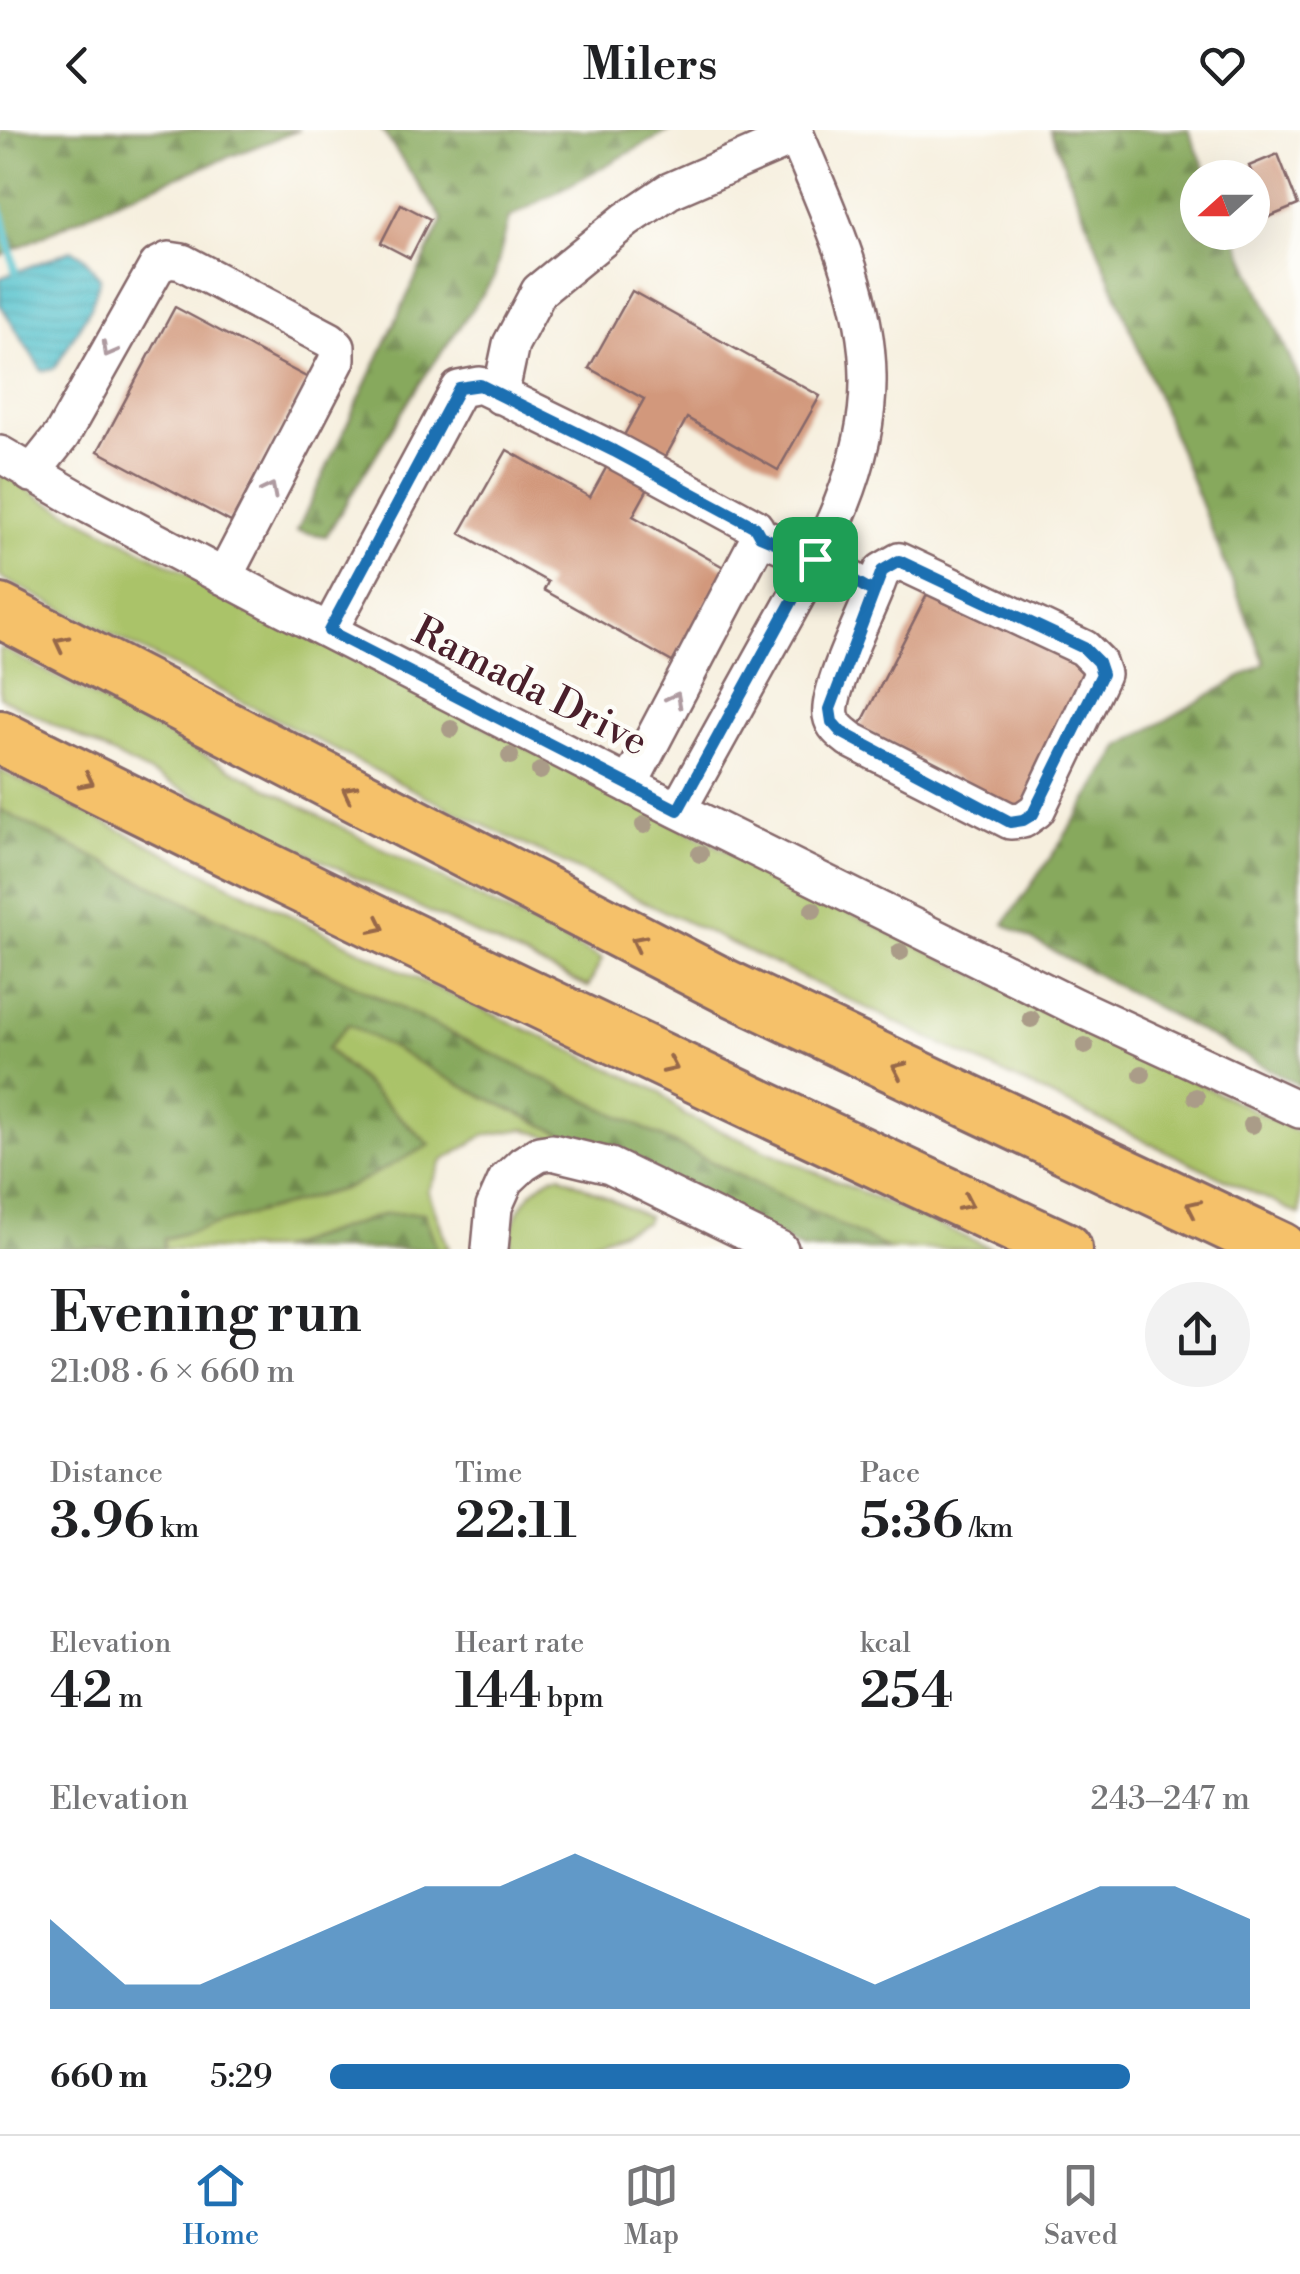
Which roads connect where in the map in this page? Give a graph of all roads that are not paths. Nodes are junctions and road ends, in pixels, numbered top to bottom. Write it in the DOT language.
graph roads {
  1 [pos="795,133"];
  2 [pos="500,396"];
  3 [pos="0,454"];
  4 [pos="31,474"];
  5 [pos="759,541"];
  6 [pos="815,559"];
  7 [pos="224,577"];
  8 [pos="874,592"];
  9 [pos="0,612"];
  10 [pos="329,631"];
  11 [pos="0,737"];
  12 [pos="630,785"];
  13 [pos="678,810"];
  14 [pos="1300,1110"];
  15 [pos="490,1249"];
  16 [pos="780,1249"];
  17 [pos="1065,1249"];
  18 [pos="1281,1249"];
  1 -- 2 [label="street"];
  1 -- 6 [label="street"];
  2 -- 5 [label="street"];
  2 -- 10 [label="street"];
  3 -- 4 [label="street, Ramada Drive"];
  4 -- 7 [label="street, Ramada Drive"];
  7 -- 4 [label="street, one-way"];
  5 -- 6 [label="street"];
  12 -- 5 [label="street, one-way"];
  6 -- 8 [label="street"];
  6 -- 13 [label="street"];
  7 -- 10 [label="street, Ramada Drive"];
  8 -- 8 [label="street"];
  18 -- 9 [label="highway, one-way"];
  10 -- 12 [label="street, Ramada Drive"];
  11 -- 17 [label="highway, one-way"];
  12 -- 13 [label="street, Ramada Drive"];
  13 -- 14 [label="street, Ramada Drive"];
  15 -- 16 [label="street"];
}
